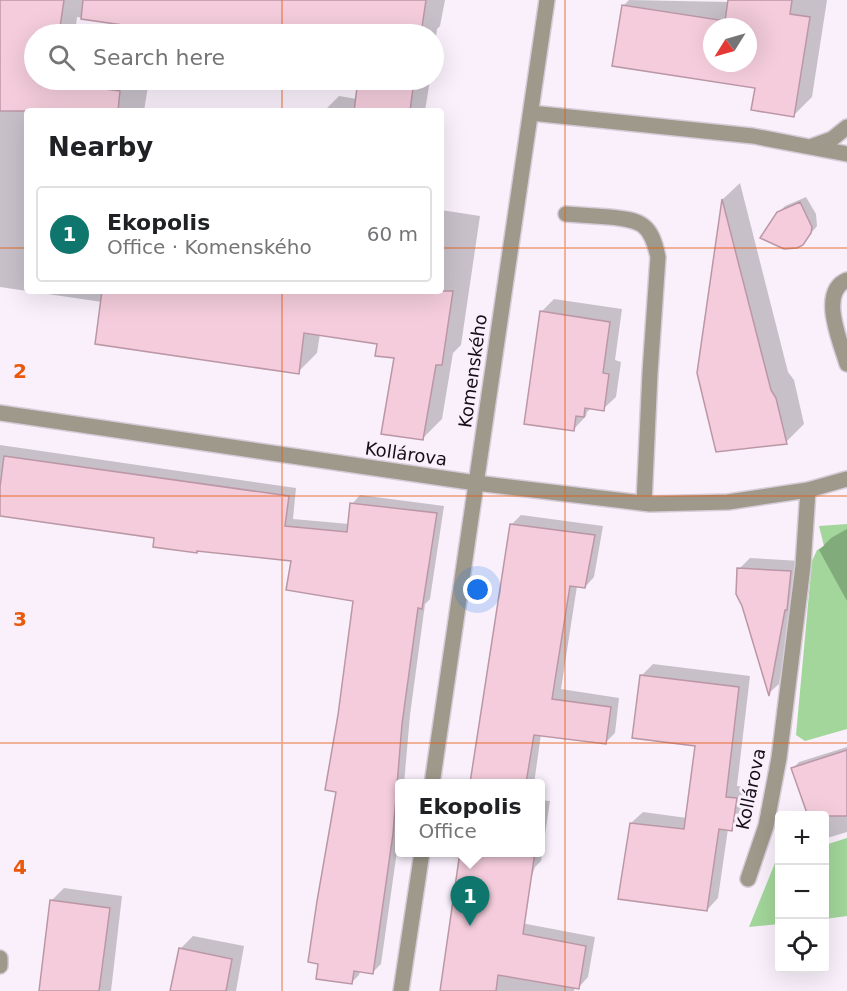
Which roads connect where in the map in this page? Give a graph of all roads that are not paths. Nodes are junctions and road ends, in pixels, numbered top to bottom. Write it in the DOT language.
graph roads {
  1 [pos="547,0"];
  2 [pos="531,113"];
  3 [pos="847,127"];
  4 [pos="810,147"];
  5 [pos="847,154"];
  6 [pos="566,214"];
  7 [pos="847,280"];
  8 [pos="847,364"];
  9 [pos="0,413"];
  10 [pos="847,479"];
  11 [pos="476,483"];
  12 [pos="808,490"];
  13 [pos="644,503"];
  14 [pos="433,779"];
  15 [pos="421,857"];
  16 [pos="748,879"];
  17 [pos="0,958"];
  18 [pos="0,966"];
  19 [pos="401,991"];
  1 -- 2 [label="street, Komenského"];
  2 -- 4 [label="street"];
  2 -- 11 [label="street, Komenského"];
  3 -- 4 [label="street"];
  4 -- 5 [label="street"];
  6 -- 13 [label="street"];
  7 -- 8 [label="street"];
  9 -- 11 [label="street, Kollárova"];
  10 -- 12 [label="street, Kollárova"];
  11 -- 13 [label="street, Kollárova"];
  11 -- 14 [label="street, Komenského"];
  12 -- 13 [label="street, Kollárova"];
  12 -- 16 [label="street, Kollárova"];
  15 -- 19 [label="street"];
  17 -- 18 [label="street"];
}
